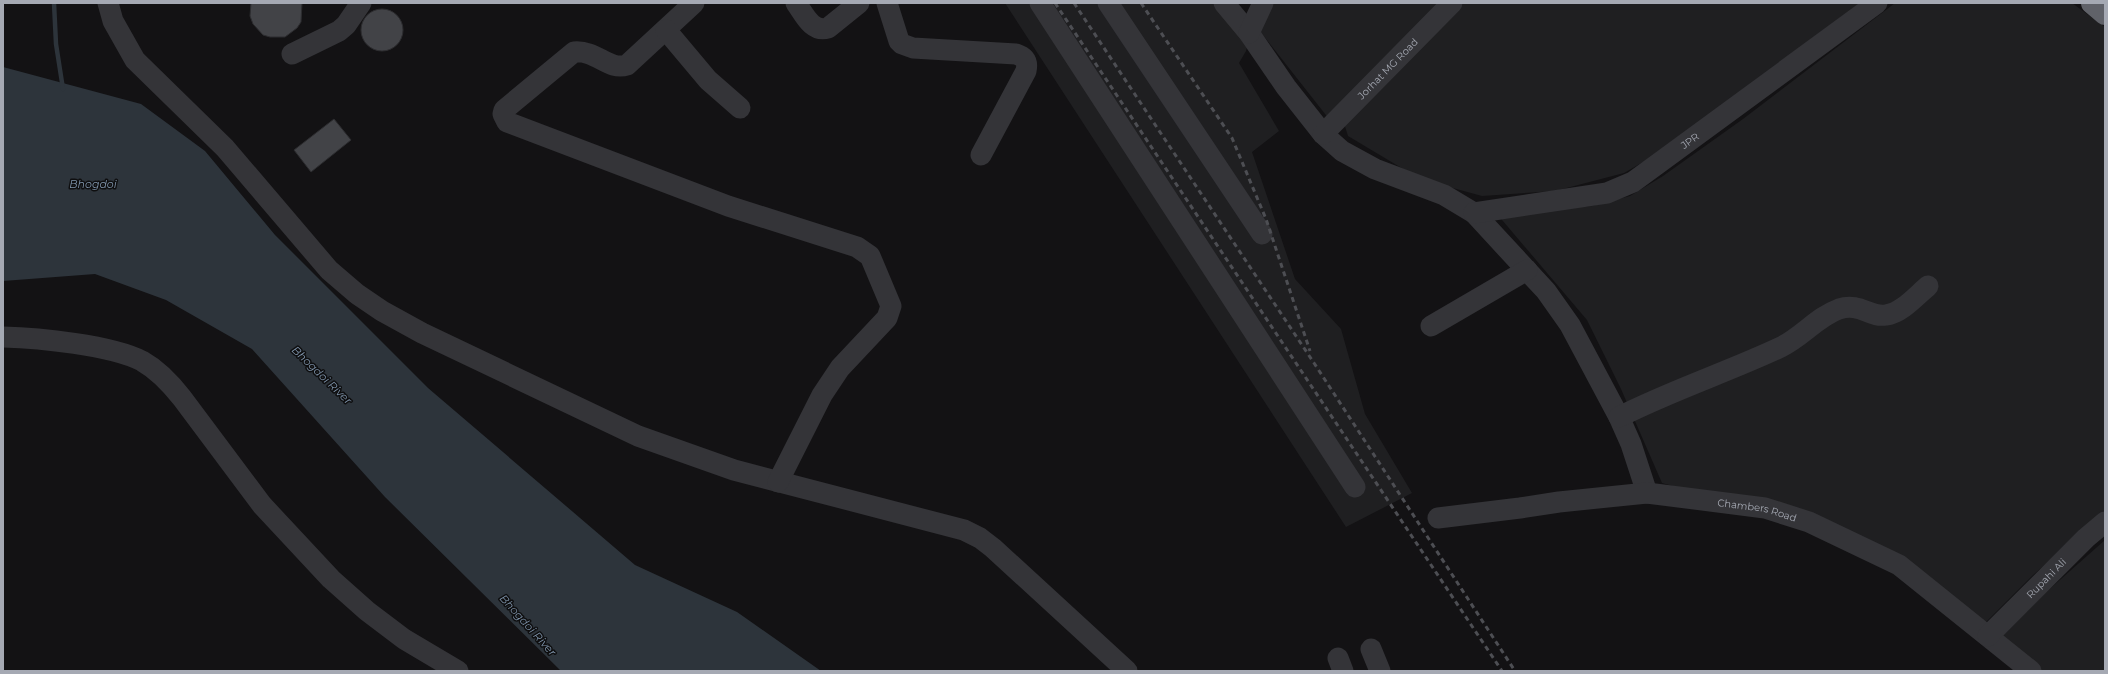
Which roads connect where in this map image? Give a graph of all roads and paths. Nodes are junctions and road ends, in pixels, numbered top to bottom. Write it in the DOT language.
graph roads {
  1 [pos="108,3"];
  2 [pos="361,3"];
  3 [pos="694,3"];
  4 [pos="796,3"];
  5 [pos="859,3"];
  6 [pos="887,3"];
  7 [pos="1040,3"];
  8 [pos="1108,3"];
  9 [pos="1224,3"];
  10 [pos="1263,3"];
  11 [pos="1452,3"];
  12 [pos="1877,3"];
  13 [pos="2092,3"];
  14 [pos="2105,14"];
  15 [pos="666,30"];
  16 [pos="1249,33"];
  17 [pos="292,54"];
  18 [pos="740,108"];
  19 [pos="1323,134"];
  20 [pos="981,155"];
  21 [pos="1474,213"];
  22 [pos="1262,234"];
  23 [pos="1527,270"];
  24 [pos="1928,286"];
  25 [pos="1431,326"];
  26 [pos="3,337"];
  27 [pos="1619,416"];
  28 [pos="778,482"];
  29 [pos="1355,487"];
  30 [pos="1647,493"];
  31 [pos="1438,518"];
  32 [pos="2105,522"];
  33 [pos="1988,636"];
  34 [pos="1371,649"];
  35 [pos="458,671"];
  36 [pos="1127,671"];
  37 [pos="1380,671"];
  38 [pos="2031,671"];
  1 -- 28 [label="street"];
  2 -- 17 [label="street"];
  3 -- 15 [label="street"];
  4 -- 5 [label="street"];
  6 -- 20 [label="street"];
  7 -- 29 [label="street"];
  8 -- 22 [label="street"];
  9 -- 16 [label="street"];
  10 -- 16 [label="street"];
  11 -- 19 [label="street, Jorhat MG Road"];
  12 -- 21 [label="street, JPR"];
  13 -- 14 [label="highway"];
  15 -- 18 [label="street"];
  15 -- 28 [label="street"];
  16 -- 19 [label="street"];
  19 -- 21 [label="street"];
  21 -- 23 [label="street"];
  23 -- 25 [label="street"];
  23 -- 27 [label="street"];
  24 -- 27 [label="street"];
  26 -- 35 [label="street"];
  27 -- 30 [label="street"];
  28 -- 36 [label="street"];
  30 -- 31 [label="street, Chambers Road"];
  30 -- 33 [label="street, Chambers Road"];
  32 -- 33 [label="street, Rupahi Ali"];
  33 -- 38 [label="street, Chambers Road"];
  34 -- 37 [label="street"];
}
